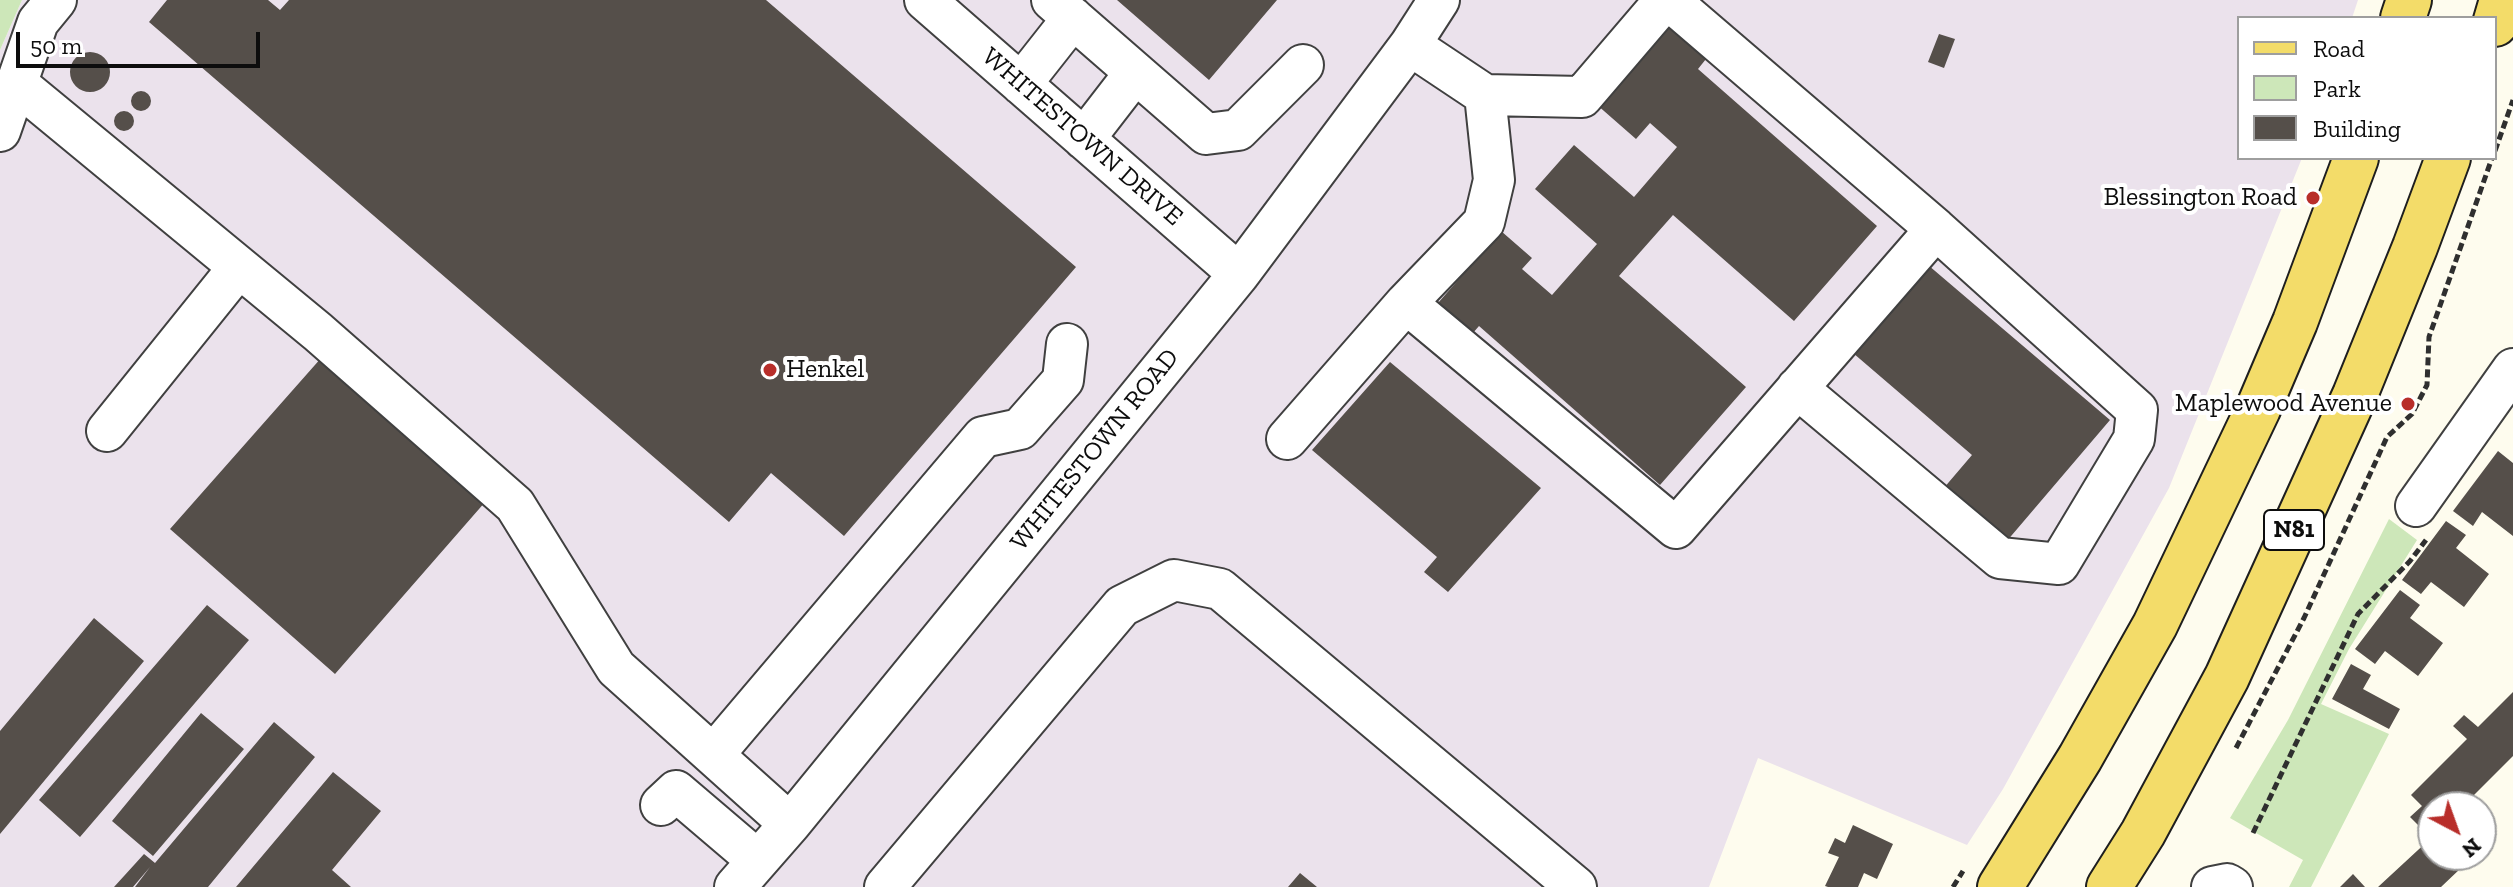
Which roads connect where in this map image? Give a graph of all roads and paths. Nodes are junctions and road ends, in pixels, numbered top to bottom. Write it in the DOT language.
graph roads {
  1 [pos="56,0"];
  2 [pos="925,0"];
  3 [pos="1439,0"];
  4 [pos="1667,0"];
  5 [pos="1062,9"];
  6 [pos="1410,45"];
  7 [pos="1303,65"];
  8 [pos="1135,73"];
  9 [pos="16,83"];
  10 [pos="1021,84"];
  11 [pos="1485,95"];
  12 [pos="2513,100"];
  13 [pos="0,131"];
  14 [pos="1084,139"];
  15 [pos="2497,145"];
  16 [pos="2355,160"];
  17 [pos="2447,160"];
  18 [pos="1936,229"];
  19 [pos="239,267"];
  20 [pos="1239,274"];
  21 [pos="1406,303"];
  22 [pos="1067,344"];
  23 [pos="2513,369"];
  24 [pos="1797,388"];
  25 [pos="107,431"];
  26 [pos="1287,439"];
  27 [pos="2422,522"];
  28 [pos="714,754"];
  29 [pos="661,805"];
  30 [pos="790,824"];
  31 [pos="2253,833"];
  32 [pos="746,874"];
  33 [pos="1985,874"];
  34 [pos="885,887"];
  35 [pos="1576,887"];
  36 [pos="1953,887"];
  37 [pos="2109,887"];
  38 [pos="2212,887"];
  39 [pos="2232,887"];
  1 -- 9 [label="street"];
  2 -- 10 [label="street, WHITESTOWN DRIVE"];
  3 -- 6 [label="street, WHITESTOWN ROAD"];
  4 -- 11 [label="street"];
  4 -- 18 [label="street"];
  5 -- 8 [label="street"];
  5 -- 10 [label="street"];
  6 -- 11 [label="street"];
  6 -- 20 [label="street, WHITESTOWN ROAD"];
  7 -- 8 [label="street"];
  8 -- 14 [label="street"];
  9 -- 13 [label="street"];
  9 -- 19 [label="street"];
  10 -- 14 [label="street, WHITESTOWN DRIVE"];
  11 -- 21 [label="street"];
  12 -- 15 [label="path"];
  14 -- 20 [label="street, WHITESTOWN DRIVE"];
  16 -- 33 [label="main road"];
  17 -- 37 [label="main road, N81"];
  18 -- 24 [label="street"];
  18 -- 24 [label="street"];
  19 -- 25 [label="street"];
  19 -- 28 [label="street"];
  20 -- 30 [label="street, WHITESTOWN ROAD"];
  21 -- 24 [label="street"];
  21 -- 26 [label="street"];
  22 -- 28 [label="street"];
  23 -- 27 [label="street"];
  27 -- 31 [label="path"];
  28 -- 30 [label="street"];
  29 -- 32 [label="street"];
  30 -- 32 [label="street, WHITESTOWN ROAD"];
  33 -- 36 [label="path"];
  34 -- 35 [label="street"];
  38 -- 39 [label="street"];
}
